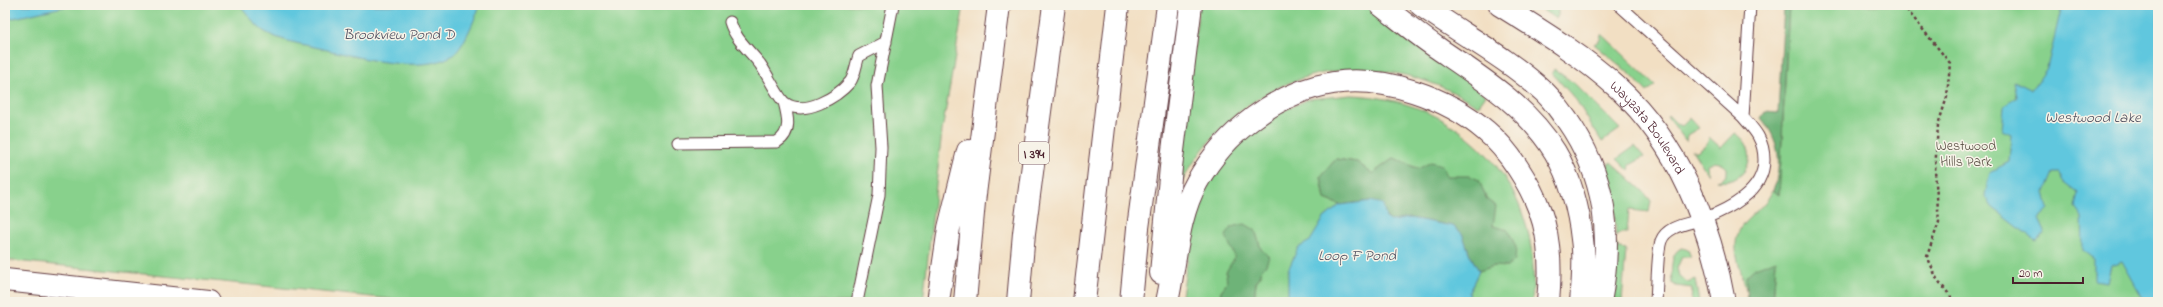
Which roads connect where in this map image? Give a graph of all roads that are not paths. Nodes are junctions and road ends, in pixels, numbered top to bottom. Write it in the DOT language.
graph roads {
  1 [pos="893,5"];
  2 [pos="999,5"];
  3 [pos="1054,5"];
  4 [pos="1118,5"];
  5 [pos="1168,5"];
  6 [pos="1191,5"];
  7 [pos="1381,5"];
  8 [pos="1421,5"];
  9 [pos="1500,5"];
  10 [pos="1619,5"];
  11 [pos="1750,5"];
  12 [pos="730,22"];
  13 [pos="886,42"];
  14 [pos="993,45"];
  15 [pos="784,102"];
  16 [pos="1743,117"];
  17 [pos="679,143"];
  18 [pos="1703,219"];
  19 [pos="5,280"];
  20 [pos="208,302"];
  21 [pos="857,302"];
  22 [pos="938,302"];
  23 [pos="965,302"];
  24 [pos="1018,302"];
  25 [pos="1084,302"];
  26 [pos="1131,302"];
  27 [pos="1160,302"];
  28 [pos="1168,302"];
  29 [pos="1548,302"];
  30 [pos="1581,302"];
  31 [pos="1600,302"];
  32 [pos="1656,302"];
  33 [pos="1724,302"];
  1 -- 13 [label="lane"];
  2 -- 14 [label="main road"];
  3 -- 24 [label="main road, I 394"];
  4 -- 25 [label="main road"];
  5 -- 26 [label="main road"];
  6 -- 27 [label="main road"];
  7 -- 30 [label="main road"];
  8 -- 31 [label="main road"];
  9 -- 18 [label="main road, Wayzata Boulevard"];
  10 -- 16 [label="lane"];
  11 -- 16 [label="lane"];
  12 -- 15 [label="lane"];
  13 -- 15 [label="lane"];
  13 -- 21 [label="lane"];
  14 -- 22 [label="main road"];
  14 -- 23 [label="main road"];
  15 -- 17 [label="lane"];
  16 -- 18 [label="lane"];
  18 -- 32 [label="lane"];
  18 -- 33 [label="main road, Wayzata Boulevard"];
  19 -- 20 [label="main road"];
  28 -- 29 [label="main road"];
}
